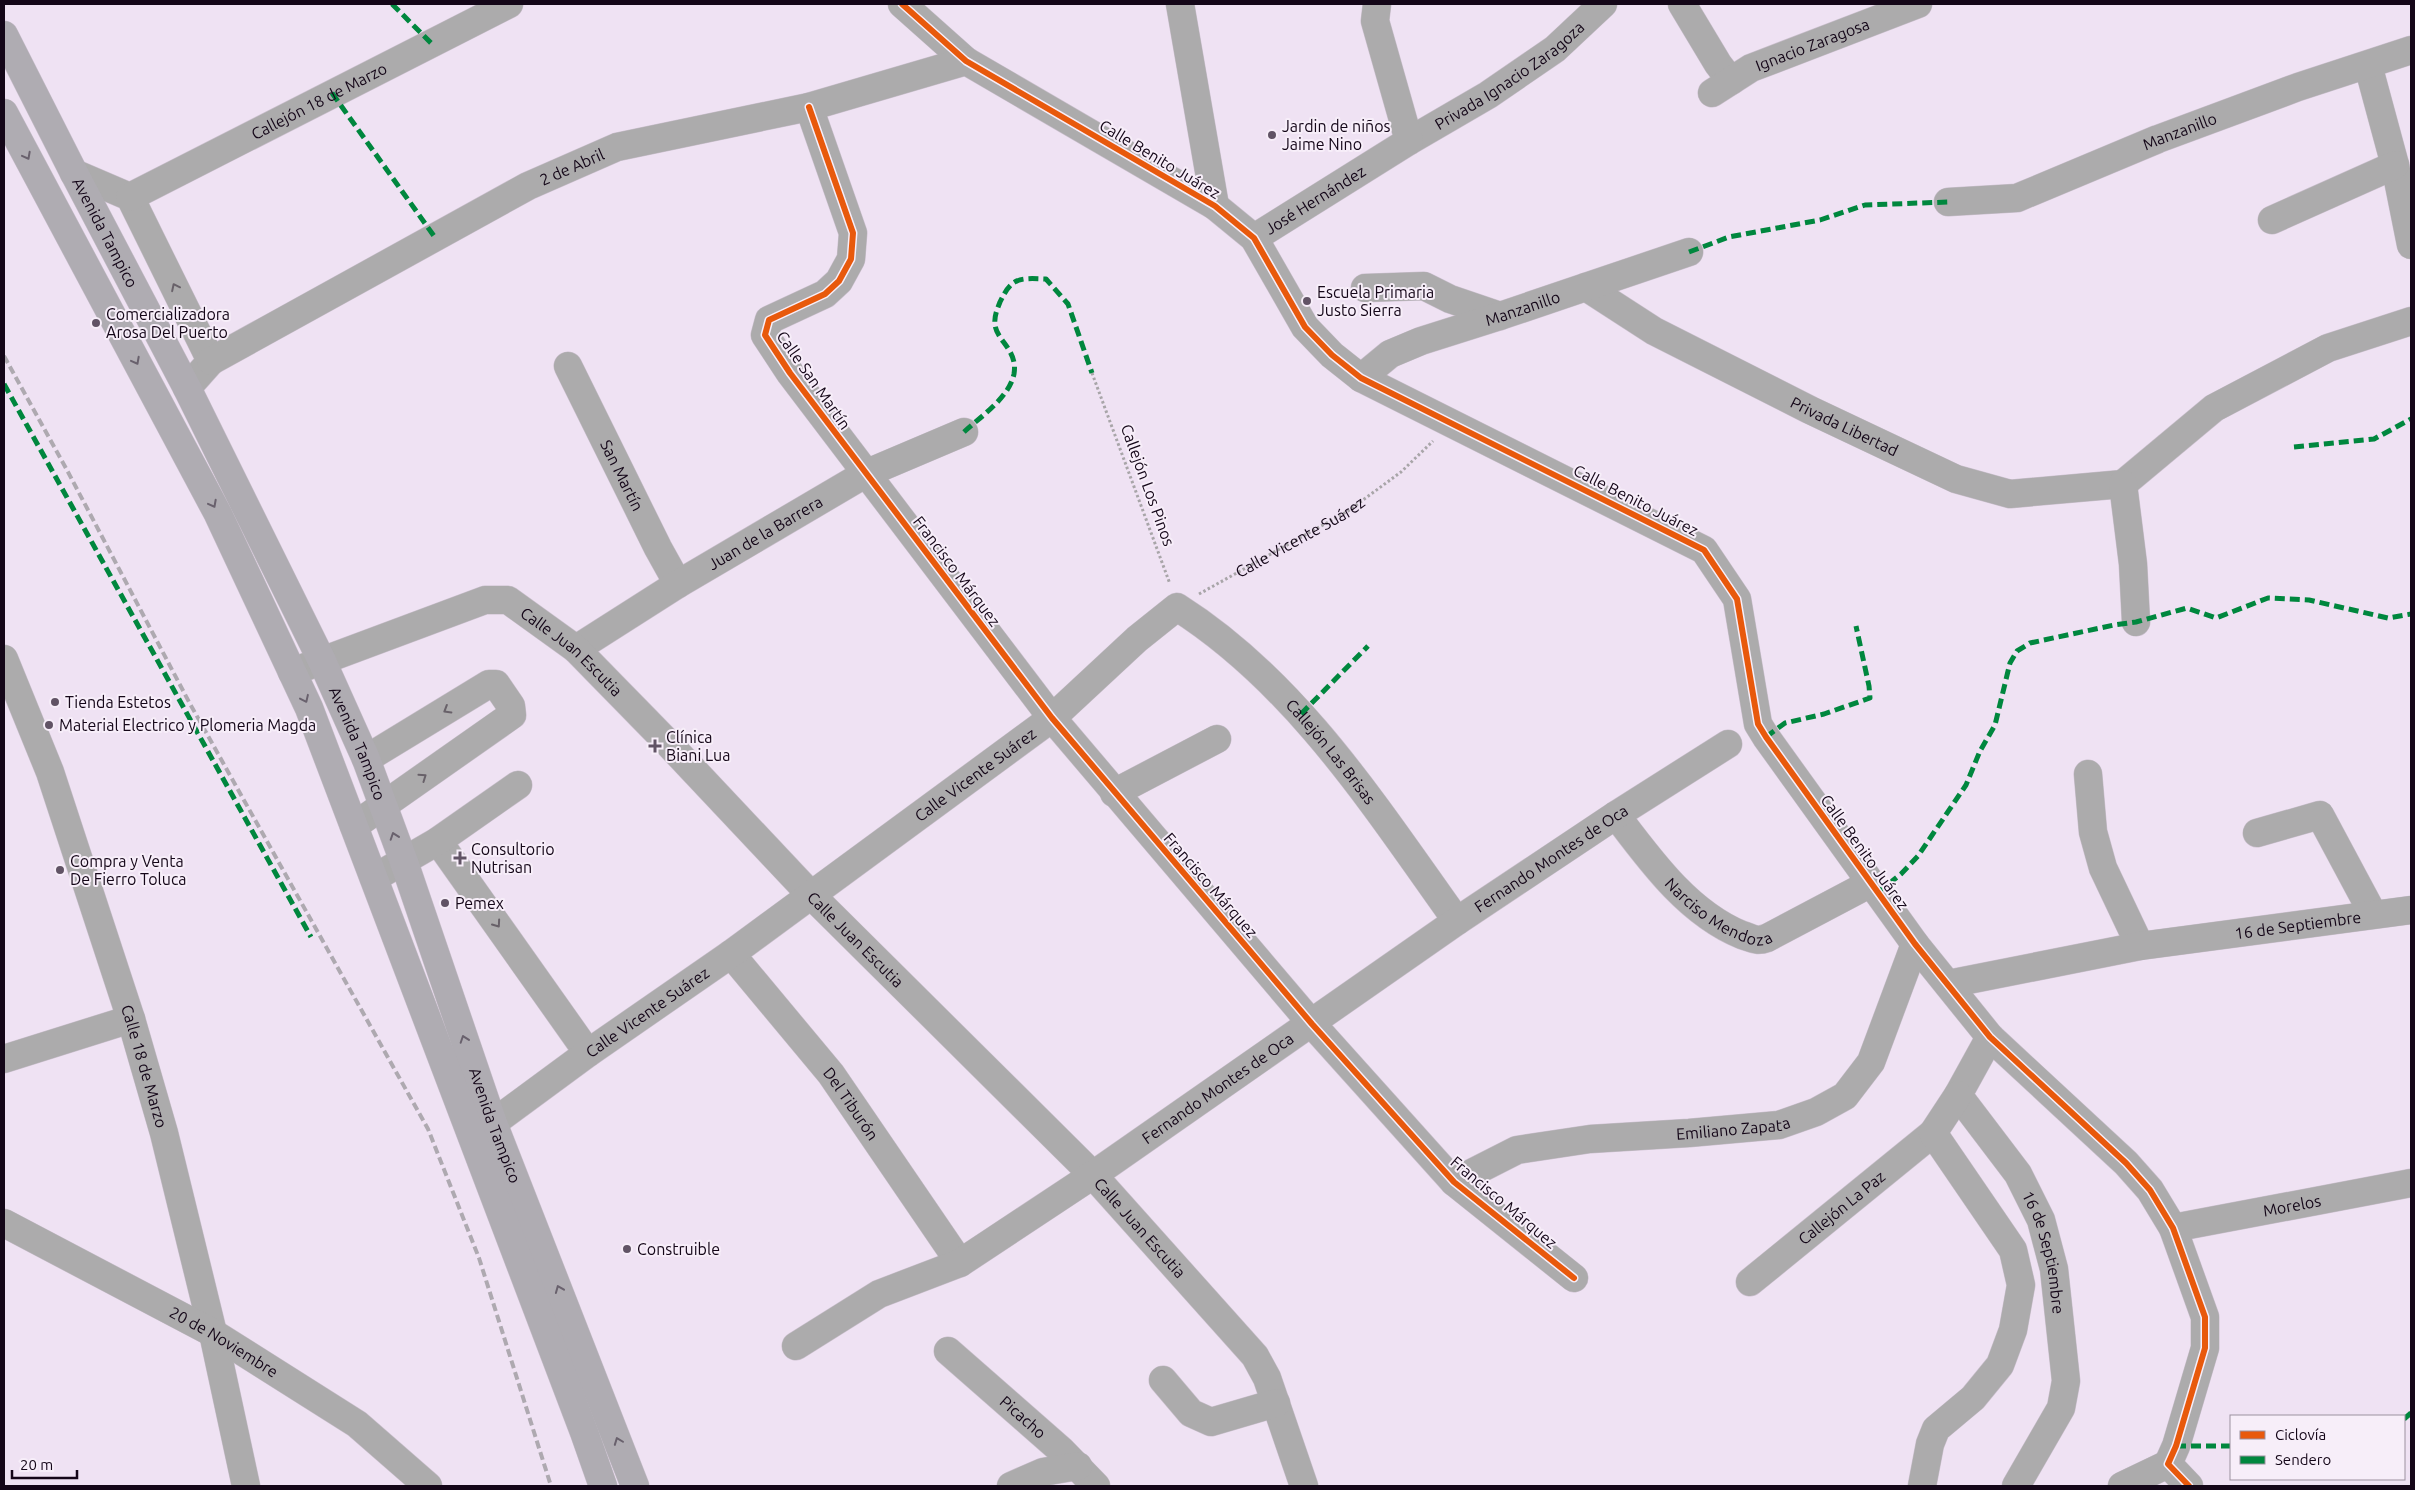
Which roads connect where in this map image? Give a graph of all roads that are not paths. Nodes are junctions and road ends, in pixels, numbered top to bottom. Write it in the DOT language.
graph roads {
  1 [pos="509,4"];
  2 [pos="902,4"];
  3 [pos="1180,4"];
  4 [pos="1377,4"];
  5 [pos="1603,4"];
  6 [pos="1682,4"];
  7 [pos="1918,4"];
  8 [pos="4,35"];
  9 [pos="2411,50"];
  10 [pos="966,61"];
  11 [pos="2368,65"];
  12 [pos="809,107"];
  13 [pos="4,113"];
  14 [pos="1409,141"];
  15 [pos="2394,165"];
  16 [pos="74,174"];
  17 [pos="130,196"];
  18 [pos="1948,202"];
  19 [pos="1215,206"];
  20 [pos="2272,220"];
  21 [pos="1254,238"];
  22 [pos="2411,246"];
  23 [pos="1689,252"];
  24 [pos="1586,287"];
  25 [pos="1365,288"];
  26 [pos="1500,316"];
  27 [pos="2411,321"];
  28 [pos="211,361"];
  29 [pos="568,366"];
  30 [pos="1361,378"];
  31 [pos="188,388"];
  32 [pos="964,432"];
  33 [pos="865,474"];
  34 [pos="2123,484"];
  35 [pos="678,584"];
  36 [pos="1177,606"];
  37 [pos="2136,622"];
  38 [pos="576,649"];
  39 [pos="4,659"];
  40 [pos="322,661"];
  41 [pos="292,672"];
  42 [pos="1052,718"];
  43 [pos="1217,738"];
  44 [pos="1728,744"];
  45 [pos="366,759"];
  46 [pos="2088,774"];
  47 [pos="518,785"];
  48 [pos="1114,793"];
  49 [pos="383,805"];
  50 [pos="1616,815"];
  51 [pos="354,826"];
  52 [pos="2257,832"];
  53 [pos="438,842"];
  54 [pos="404,862"];
  55 [pos="374,878"];
  56 [pos="1871,883"];
  57 [pos="811,895"];
  58 [pos="2411,910"];
  59 [pos="2373,914"];
  60 [pos="1457,921"];
  61 [pos="1915,944"];
  62 [pos="2140,946"];
  63 [pos="731,954"];
  64 [pos="1948,984"];
  65 [pos="131,1019"];
  66 [pos="1312,1024"];
  67 [pos="1990,1036"];
  68 [pos="588,1053"];
  69 [pos="4,1060"];
  70 [pos="1958,1095"];
  71 [pos="493,1123"];
  72 [pos="1933,1133"];
  73 [pos="1093,1175"];
  74 [pos="1454,1182"];
  75 [pos="2411,1183"];
  76 [pos="2173,1228"];
  77 [pos="10,1235"];
  78 [pos="960,1263"];
  79 [pos="1574,1278"];
  80 [pos="1750,1282"];
  81 [pos="213,1333"];
  82 [pos="796,1346"];
  83 [pos="948,1351"];
  84 [pos="1163,1380"];
  85 [pos="1276,1403"];
  86 [pos="2168,1464"];
  87 [pos="1078,1466"];
  88 [pos="246,1486"];
  89 [pos="428,1486"];
  90 [pos="603,1486"];
  91 [pos="635,1486"];
  92 [pos="1011,1486"];
  93 [pos="1096,1486"];
  94 [pos="1304,1486"];
  95 [pos="1922,1486"];
  96 [pos="2016,1486"];
  97 [pos="2122,1486"];
  98 [pos="2189,1486"];
  1 -- 17 [label="street, Callejón 18 de Marzo"];
  2 -- 10 [label="street, Calle Benito Juárez"];
  3 -- 19 [label="street"];
  4 -- 14 [label="street"];
  5 -- 14 [label="street, Privada Ignacio Zaragoza"];
  6 -- 7 [label="street, Ignacio Zaragosa"];
  8 -- 16 [label="main road, Avenida Tampico"];
  9 -- 11 [label="street, Manzanillo"];
  10 -- 12 [label="street, 2 de Abril"];
  10 -- 19 [label="street, Calle Benito Juárez"];
  11 -- 15 [label="street"];
  11 -- 18 [label="street, Manzanillo"];
  12 -- 28 [label="street, 2 de Abril"];
  12 -- 33 [label="street, Calle San Martín"];
  13 -- 41 [label="main road, Avenida Tampico, one-way"];
  14 -- 21 [label="street, José Hernández"];
  15 -- 20 [label="street"];
  15 -- 22 [label="street"];
  16 -- 17 [label="street"];
  16 -- 31 [label="main road, Avenida Tampico"];
  28 -- 17 [label="street, one-way"];
  19 -- 21 [label="street, Calle Benito Juárez"];
  21 -- 30 [label="street, Calle Benito Juárez"];
  23 -- 24 [label="street, Manzanillo"];
  24 -- 26 [label="street, Manzanillo"];
  24 -- 34 [label="street, Privada Libertad"];
  25 -- 26 [label="street"];
  26 -- 30 [label="street, Manzanillo"];
  27 -- 34 [label="street"];
  28 -- 31 [label="street"];
  29 -- 35 [label="street, San Martín"];
  30 -- 56 [label="street, Calle Benito Juárez"];
  31 -- 40 [label="main road, Avenida Tampico"];
  32 -- 33 [label="street, Juan de la Barrera"];
  33 -- 35 [label="street, Juan de la Barrera"];
  33 -- 42 [label="street, Francisco Márquez"];
  34 -- 37 [label="street"];
  35 -- 38 [label="street, Juan de la Barrera"];
  36 -- 42 [label="street, Calle Vicente Suárez"];
  36 -- 60 [label="street, Callejón Las Brisas"];
  38 -- 40 [label="street, Calle Juan Escutia"];
  38 -- 57 [label="street, Calle Juan Escutia"];
  39 -- 65 [label="street, Calle 18 de Marzo"];
  40 -- 41 [label="street, Calle Juan Escutia"];
  40 -- 45 [label="main road, Avenida Tampico"];
  41 -- 51 [label="main road, Avenida Tampico, one-way"];
  42 -- 48 [label="street, Francisco Márquez"];
  42 -- 57 [label="street, Calle Vicente Suárez"];
  43 -- 48 [label="street"];
  44 -- 50 [label="street, Fernando Montes de Oca"];
  45 -- 49 [label="main road, Avenida Tampico"];
  49 -- 45 [label="street, one-way"];
  46 -- 62 [label="street"];
  47 -- 53 [label="street"];
  48 -- 66 [label="street, Francisco Márquez"];
  49 -- 51 [label="street"];
  54 -- 49 [label="main road, Avenida Tampico, one-way"];
  50 -- 56 [label="street, Narciso Mendoza"];
  50 -- 60 [label="street, Fernando Montes de Oca"];
  51 -- 55 [label="main road, Avenida Tampico"];
  52 -- 59 [label="street"];
  53 -- 54 [label="street"];
  53 -- 68 [label="street, one-way"];
  54 -- 55 [label="street"];
  71 -- 54 [label="main road, Avenida Tampico, one-way"];
  55 -- 90 [label="main road, Avenida Tampico"];
  56 -- 61 [label="street, Calle Benito Juárez"];
  57 -- 63 [label="street, Calle Vicente Suárez"];
  57 -- 73 [label="street, Calle Juan Escutia"];
  58 -- 59 [label="street, 16 de Septiembre"];
  59 -- 62 [label="street, 16 de Septiembre"];
  60 -- 66 [label="street, Fernando Montes de Oca"];
  61 -- 64 [label="street, Calle Benito Juárez"];
  61 -- 74 [label="street, Emiliano Zapata"];
  62 -- 64 [label="street, 16 de Septiembre"];
  63 -- 68 [label="street, Calle Vicente Suárez"];
  63 -- 78 [label="street, Del Tiburón"];
  64 -- 67 [label="street, Calle Benito Juárez"];
  65 -- 69 [label="street"];
  65 -- 81 [label="street, Calle 18 de Marzo"];
  66 -- 73 [label="street, Fernando Montes de Oca"];
  66 -- 74 [label="street, Francisco Márquez"];
  67 -- 70 [label="street"];
  67 -- 76 [label="street, Calle Benito Juárez"];
  68 -- 71 [label="street, Calle Vicente Suárez"];
  70 -- 72 [label="street"];
  70 -- 96 [label="street, 16 de Septiembre"];
  91 -- 71 [label="main road, Avenida Tampico, one-way"];
  72 -- 80 [label="street, Callejón La Paz"];
  72 -- 95 [label="street"];
  73 -- 78 [label="street, Fernando Montes de Oca"];
  73 -- 85 [label="street, Calle Juan Escutia"];
  74 -- 79 [label="street, Francisco Márquez"];
  75 -- 76 [label="street, Morelos"];
  76 -- 86 [label="street, Calle Benito Juárez"];
  77 -- 81 [label="street, 20 de Noviembre"];
  78 -- 82 [label="street, Fernando Montes de Oca"];
  81 -- 88 [label="street, Calle 18 de Marzo"];
  81 -- 89 [label="street, 20 de Noviembre"];
  83 -- 87 [label="street, Picacho"];
  84 -- 85 [label="street"];
  85 -- 94 [label="street, Calle Juan Escutia"];
  86 -- 97 [label="street"];
  86 -- 98 [label="street"];
  87 -- 92 [label="street"];
  87 -- 93 [label="street, Picacho"];
}
